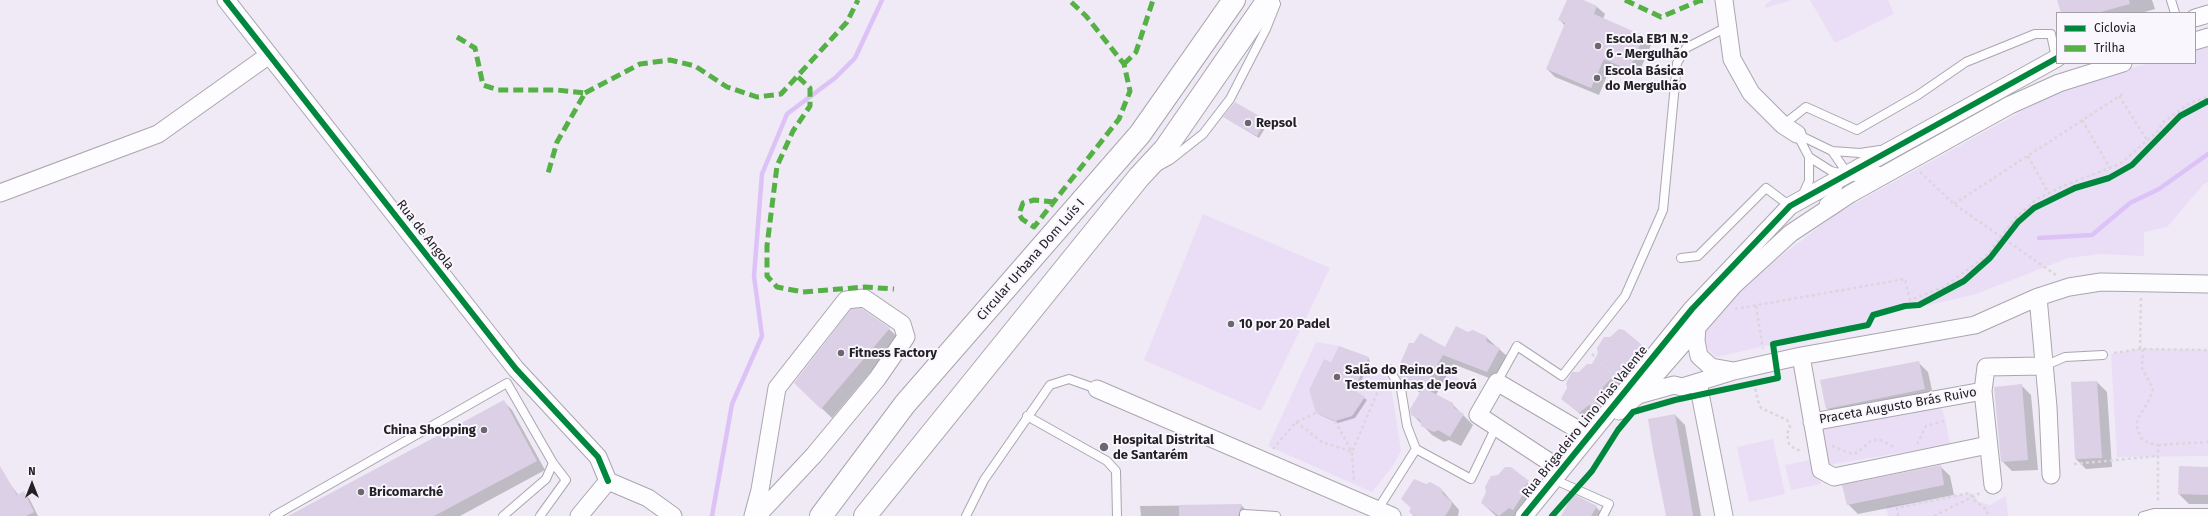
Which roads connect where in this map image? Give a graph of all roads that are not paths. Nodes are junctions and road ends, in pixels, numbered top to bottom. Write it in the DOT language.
graph roads {
  1 [pos="226,0"];
  2 [pos="1234,0"];
  3 [pos="1268,0"];
  4 [pos="1278,0"];
  5 [pos="1724,0"];
  6 [pos="2171,0"];
  7 [pos="2175,12"];
  8 [pos="2208,14"];
  9 [pos="2196,18"];
  10 [pos="1728,27"];
  11 [pos="2208,37"];
  12 [pos="2196,41"];
  13 [pos="269,55"];
  14 [pos="2056,58"];
  15 [pos="2120,64"];
  16 [pos="1790,129"];
  17 [pos="1895,148"];
  18 [pos="1832,151"];
  19 [pos="1809,156"];
  20 [pos="1906,164"];
  21 [pos="1843,176"];
  22 [pos="1139,177"];
  23 [pos="0,193"];
  24 [pos="1795,203"];
  25 [pos="1791,233"];
  26 [pos="1681,258"];
  27 [pos="2208,284"];
  28 [pos="2038,297"];
  29 [pos="1697,325"];
  30 [pos="2103,355"];
  31 [pos="1801,356"];
  32 [pos="2044,366"];
  33 [pos="1389,368"];
  34 [pos="1734,371"];
  35 [pos="512,376"];
  36 [pos="1497,382"];
  37 [pos="1698,383"];
  38 [pos="1097,389"];
  39 [pos="1983,391"];
  40 [pos="1633,392"];
  41 [pos="1027,416"];
  42 [pos="1812,422"];
  43 [pos="1496,427"];
  44 [pos="1587,435"];
  45 [pos="1988,445"];
  46 [pos="1416,449"];
  47 [pos="765,460"];
  48 [pos="553,463"];
  49 [pos="1557,474"];
  50 [pos="2051,475"];
  51 [pos="795,476"];
  52 [pos="608,481"];
  53 [pos="1993,485"];
  54 [pos="1385,512"];
  55 [pos="2208,513"];
  56 [pos="967,515"];
  57 [pos="274,516"];
  58 [pos="503,516"];
  59 [pos="540,516"];
  60 [pos="579,516"];
  61 [pos="673,516"];
  62 [pos="753,516"];
  63 [pos="757,516"];
  64 [pos="821,516"];
  65 [pos="865,516"];
  66 [pos="1117,516"];
  67 [pos="1244,516"];
  68 [pos="1276,516"];
  69 [pos="1524,516"];
  70 [pos="1603,516"];
  71 [pos="1724,516"];
  72 [pos="2143,516"];
  1 -- 13 [label="street, Rua de Angola"];
  2 -- 64 [label="highway, Circular Urbana Dom Luís I"];
  3 -- 22 [label="highway"];
  4 -- 22 [label="lane"];
  5 -- 10 [label="street"];
  6 -- 7 [label="lane"];
  8 -- 9 [label="street"];
  10 -- 16 [label="street"];
  10 -- 36 [label="lane"];
  11 -- 12 [label="street"];
  13 -- 23 [label="street"];
  13 -- 35 [label="street, Rua de Angola"];
  14 -- 16 [label="lane"];
  14 -- 17 [label="street, Rua Brigadeiro Lino Dias Valente"];
  15 -- 20 [label="street"];
  16 -- 18 [label="lane"];
  16 -- 19 [label="lane"];
  17 -- 18 [label="lane"];
  17 -- 21 [label="street, Rua Brigadeiro Lino Dias Valente"];
  18 -- 21 [label="lane"];
  19 -- 21 [label="lane"];
  19 -- 24 [label="lane"];
  20 -- 21 [label="lane"];
  20 -- 25 [label="street"];
  21 -- 24 [label="street, Rua Brigadeiro Lino Dias Valente"];
  21 -- 25 [label="lane"];
  22 -- 65 [label="highway"];
  24 -- 26 [label="lane"];
  24 -- 40 [label="street, Rua Brigadeiro Lino Dias Valente"];
  25 -- 29 [label="street"];
  27 -- 28 [label="street, Rua Brigadeiro Lino Dias Valente"];
  28 -- 31 [label="street, Rua Brigadeiro Lino Dias Valente"];
  28 -- 32 [label="street"];
  29 -- 34 [label="street, Rua Brigadeiro Lino Dias Valente"];
  29 -- 40 [label="street, Rua Brigadeiro Lino Dias Valente"];
  30 -- 32 [label="lane"];
  31 -- 34 [label="street, Rua Brigadeiro Lino Dias Valente"];
  31 -- 42 [label="street, Praceta Augusto Brás Ruivo"];
  32 -- 39 [label="street, Praceta Augusto Brás Ruivo"];
  32 -- 50 [label="street"];
  33 -- 46 [label="lane"];
  34 -- 37 [label="street, Rua Brigadeiro Lino Dias Valente"];
  35 -- 48 [label="lane"];
  35 -- 52 [label="street, Rua de Angola"];
  35 -- 57 [label="lane"];
  36 -- 43 [label="street"];
  36 -- 44 [label="street"];
  37 -- 40 [label="street, Rua Brigadeiro Lino Dias Valente"];
  37 -- 71 [label="street"];
  38 -- 41 [label="lane"];
  38 -- 54 [label="street"];
  39 -- 42 [label="street, Praceta Augusto Brás Ruivo"];
  39 -- 45 [label="street, Praceta Augusto Brás Ruivo"];
  40 -- 44 [label="street, Rua Brigadeiro Lino Dias Valente"];
  41 -- 56 [label="lane"];
  41 -- 66 [label="lane"];
  42 -- 45 [label="street, Praceta Augusto Brás Ruivo"];
  43 -- 46 [label="lane"];
  43 -- 49 [label="street"];
  44 -- 49 [label="street, Rua Brigadeiro Lino Dias Valente"];
  45 -- 53 [label="street, Praceta Augusto Brás Ruivo"];
  46 -- 54 [label="lane"];
  47 -- 51 [label="street"];
  47 -- 51 [label="street"];
  47 -- 62 [label="street"];
  48 -- 58 [label="lane"];
  48 -- 59 [label="lane"];
  49 -- 69 [label="street, Rua Brigadeiro Lino Dias Valente"];
  49 -- 70 [label="lane"];
  51 -- 63 [label="street"];
  52 -- 60 [label="street"];
  52 -- 61 [label="street"];
  55 -- 72 [label="lane"];
  67 -- 68 [label="lane"];
}
